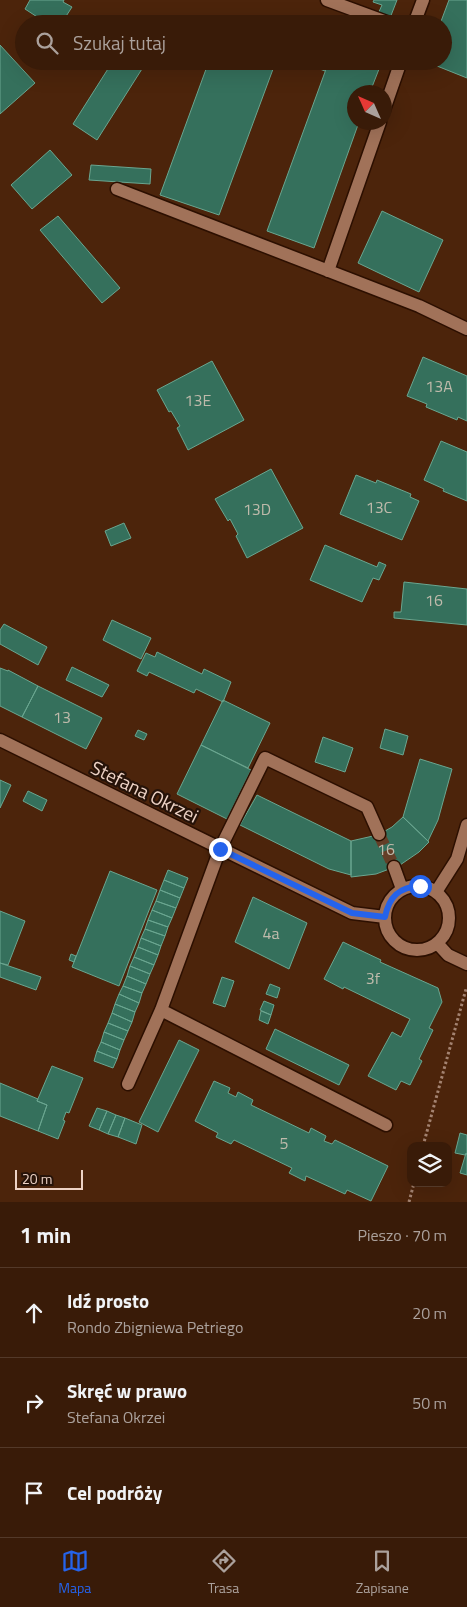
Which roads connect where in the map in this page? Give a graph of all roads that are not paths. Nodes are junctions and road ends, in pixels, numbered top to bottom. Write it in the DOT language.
graph roads {
  1 [pos="327,0"];
  2 [pos="423,0"];
  3 [pos="368,15"];
  4 [pos="417,15"];
  5 [pos="398,70"];
  6 [pos="392,87"];
  7 [pos="377,130"];
  8 [pos="116,189"];
  9 [pos="328,271"];
  10 [pos="467,329"];
  11 [pos="0,740"];
  12 [pos="467,825"];
  13 [pos="379,834"];
  14 [pos="220,849"];
  15 [pos="394,867"];
  16 [pos="402,889"];
  17 [pos="436,892"];
  18 [pos="385,917"];
  19 [pos="437,944"];
  20 [pos="467,964"];
  21 [pos="161,1010"];
  22 [pos="128,1084"];
  23 [pos="386,1125"];
  1 -- 3 [label="street"];
  2 -- 4 [label="street"];
  5 -- 6 [label="street"];
  7 -- 9 [label="street"];
  8 -- 9 [label="street"];
  9 -- 10 [label="street"];
  11 -- 14 [label="street, Stefana Okrzei"];
  12 -- 17 [label="street"];
  13 -- 14 [label="street"];
  14 -- 18 [label="street, Stefana Okrzei"];
  14 -- 21 [label="street"];
  15 -- 16 [label="street"];
  16 -- 17 [label="street"];
  16 -- 18 [label="street"];
  17 -- 19 [label="street"];
  18 -- 19 [label="street"];
  19 -- 20 [label="street"];
  21 -- 22 [label="street"];
  21 -- 23 [label="street"];
}
